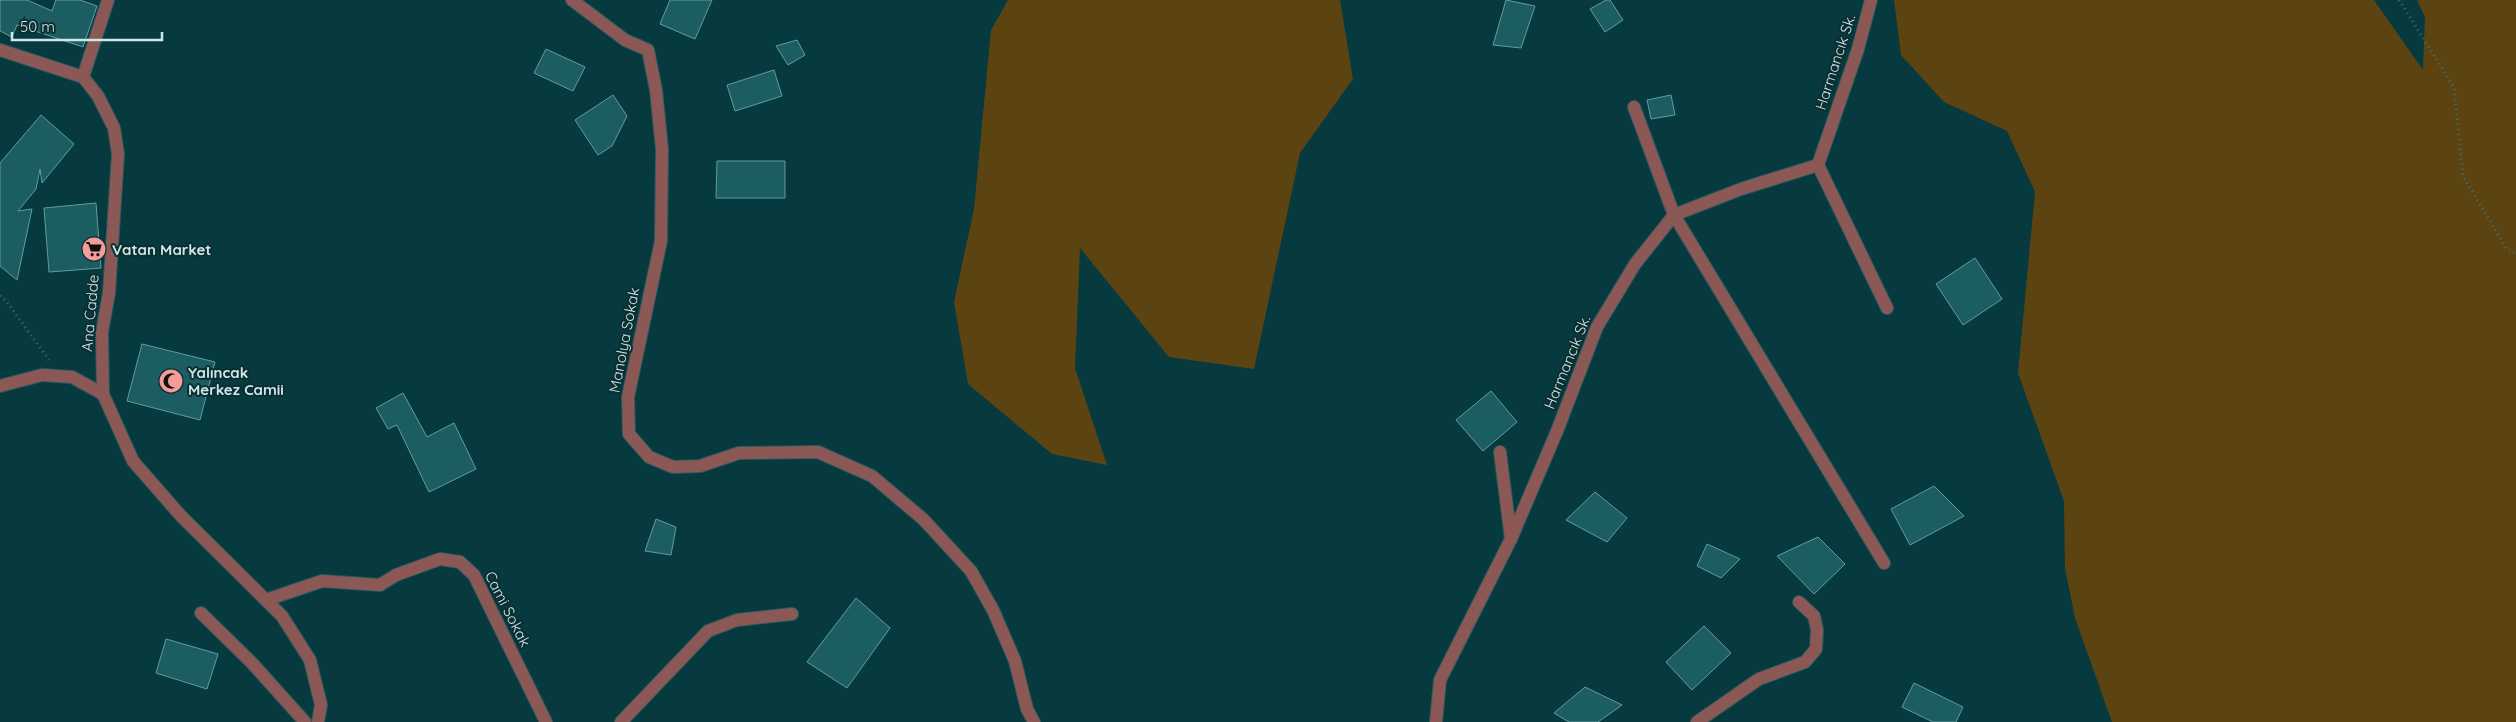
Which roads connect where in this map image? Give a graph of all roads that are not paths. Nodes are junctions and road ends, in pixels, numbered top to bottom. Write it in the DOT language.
graph roads {
  1 [pos="108,0"];
  2 [pos="572,0"];
  3 [pos="1871,0"];
  4 [pos="0,50"];
  5 [pos="82,77"];
  6 [pos="1634,107"];
  7 [pos="1818,164"];
  8 [pos="1674,215"];
  9 [pos="1887,308"];
  10 [pos="0,386"];
  11 [pos="103,394"];
  12 [pos="1500,452"];
  13 [pos="1511,539"];
  14 [pos="1884,563"];
  15 [pos="266,600"];
  16 [pos="1799,602"];
  17 [pos="201,613"];
  18 [pos="792,614"];
  19 [pos="305,722"];
  20 [pos="318,722"];
  21 [pos="546,722"];
  22 [pos="621,722"];
  23 [pos="1034,722"];
  24 [pos="1436,722"];
  25 [pos="1697,722"];
  1 -- 5 [label="street"];
  2 -- 23 [label="street, Manolya Sokak"];
  3 -- 7 [label="street, Harmancık Sk."];
  4 -- 5 [label="street"];
  5 -- 11 [label="street, Ana Cadde"];
  6 -- 8 [label="street"];
  7 -- 8 [label="street"];
  7 -- 9 [label="street"];
  8 -- 13 [label="street, Harmancık Sk."];
  8 -- 14 [label="street"];
  10 -- 11 [label="street"];
  11 -- 15 [label="street, Ana Cadde"];
  12 -- 13 [label="street"];
  13 -- 24 [label="street, Harmancık Sk."];
  15 -- 20 [label="street, Ana Cadde"];
  15 -- 21 [label="street, Cami Sokak"];
  16 -- 25 [label="street"];
  17 -- 19 [label="street"];
  18 -- 22 [label="street"];
}
